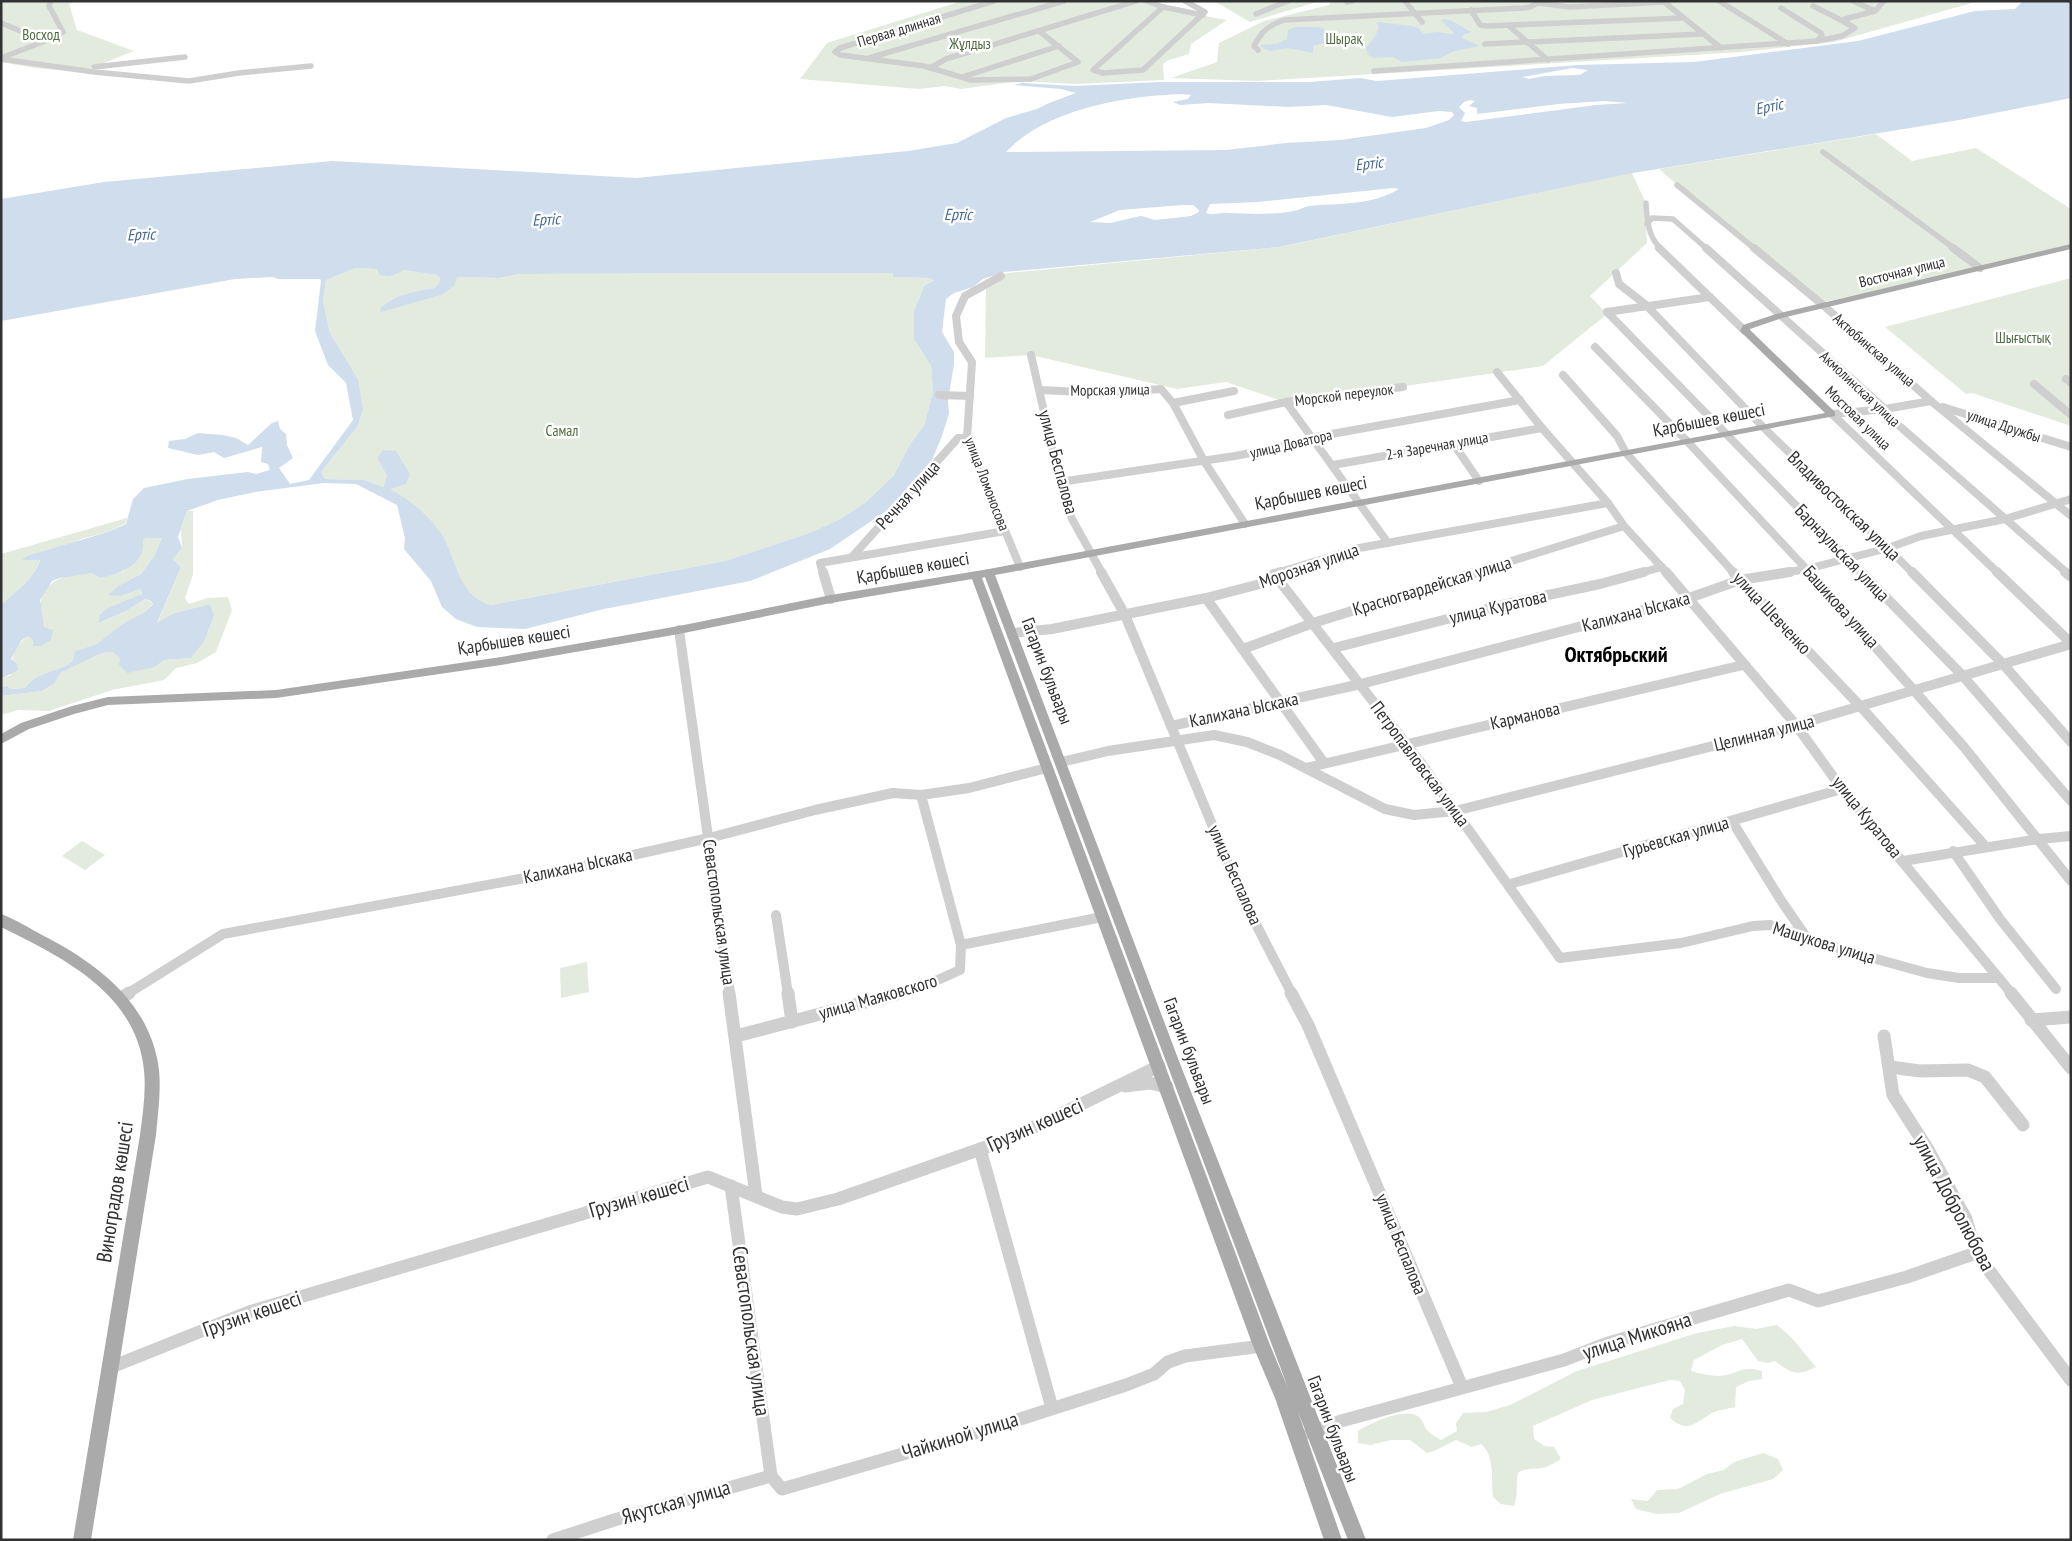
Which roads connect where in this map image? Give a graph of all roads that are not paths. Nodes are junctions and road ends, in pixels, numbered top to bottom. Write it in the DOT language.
graph roads {
  1 [pos="50,1"];
  2 [pos="994,1"];
  3 [pos="1064,1"];
  4 [pos="1136,1"];
  5 [pos="1147,1"];
  6 [pos="1185,1"];
  7 [pos="1288,1"];
  8 [pos="1352,1"];
  9 [pos="1405,1"];
  10 [pos="1730,1"];
  11 [pos="1853,1"];
  12 [pos="1884,1"];
  13 [pos="1347,2"];
  14 [pos="1540,2"];
  15 [pos="1663,2"];
  16 [pos="1720,2"];
  17 [pos="1485,3"];
  18 [pos="1813,6"];
  19 [pos="1163,7"];
  20 [pos="1782,8"];
  21 [pos="1496,9"];
  22 [pos="1471,10"];
  23 [pos="1875,11"];
  24 [pos="1256,14"];
  25 [pos="1416,14"];
  26 [pos="1203,15"];
  27 [pos="1683,18"];
  28 [pos="1841,20"];
  29 [pos="1422,22"];
  30 [pos="1,23"];
  31 [pos="1509,26"];
  32 [pos="1039,31"];
  33 [pos="1703,34"];
  34 [pos="45,41"];
  35 [pos="1817,41"];
  36 [pos="1526,43"];
  37 [pos="1485,44"];
  38 [pos="1788,44"];
  39 [pos="1059,46"];
  40 [pos="1720,48"];
  41 [pos="1258,50"];
  42 [pos="185,57"];
  43 [pos="1,58"];
  44 [pos="866,59"];
  45 [pos="1548,60"];
  46 [pos="311,66"];
  47 [pos="930,68"];
  48 [pos="81,69"];
  49 [pos="1374,71"];
  50 [pos="960,78"];
  51 [pos="1823,152"];
  52 [pos="1677,185"];
  53 [pos="1646,203"];
  54 [pos="1647,224"];
  55 [pos="2071,246"];
  56 [pos="1980,268"];
  57 [pos="1616,274"];
  58 [pos="1001,276"];
  59 [pos="1710,297"];
  60 [pos="1823,305"];
  61 [pos="1646,306"];
  62 [pos="1779,316"];
  63 [pos="1744,331"];
  64 [pos="1595,347"];
  65 [pos="1031,355"];
  66 [pos="1497,372"];
  67 [pos="1563,375"];
  68 [pos="2034,384"];
  69 [pos="1403,387"];
  70 [pos="1040,390"];
  71 [pos="1234,391"];
  72 [pos="939,395"];
  73 [pos="970,396"];
  74 [pos="1520,400"];
  75 [pos="1286,402"];
  76 [pos="1173,403"];
  77 [pos="1934,403"];
  78 [pos="1885,409"];
  79 [pos="1832,414"];
  80 [pos="1228,415"];
  81 [pos="2071,415"];
  82 [pos="1763,427"];
  83 [pos="1542,428"];
  84 [pos="1727,436"];
  85 [pos="967,438"];
  86 [pos="1314,440"];
  87 [pos="1688,441"];
  88 [pos="1453,443"];
  89 [pos="2071,447"];
  90 [pos="1626,453"];
  91 [pos="1204,461"];
  92 [pos="1572,463"];
  93 [pos="1333,465"];
  94 [pos="1478,481"];
  95 [pos="1060,482"];
  96 [pos="2071,499"];
  97 [pos="1359,502"];
  98 [pos="1608,503"];
  99 [pos="2056,503"];
  100 [pos="2071,516"];
  101 [pos="2005,519"];
  102 [pos="1245,524"];
  103 [pos="1624,526"];
  104 [pos="1953,530"];
  105 [pos="1005,531"];
  106 [pos="1388,542"];
  107 [pos="1888,548"];
  108 [pos="1090,553"];
  109 [pos="852,557"];
  110 [pos="1847,558"];
  111 [pos="1020,567"];
  112 [pos="1662,568"];
  113 [pos="1807,569"];
  114 [pos="982,574"];
  115 [pos="1274,574"];
  116 [pos="2071,577"];
  117 [pos="1740,580"];
  118 [pos="1206,598"];
  119 [pos="1689,598"];
  120 [pos="831,599"];
  121 [pos="1125,614"];
  122 [pos="1313,623"];
  123 [pos="679,630"];
  124 [pos="1012,633"];
  125 [pos="2071,644"];
  126 [pos="1334,648"];
  127 [pos="1242,649"];
  128 [pos="2003,664"];
  129 [pos="1743,665"];
  130 [pos="1962,675"];
  131 [pos="1361,684"];
  132 [pos="1916,690"];
  133 [pos="1281,703"];
  134 [pos="1861,707"];
  135 [pos="1796,725"];
  136 [pos="1171,726"];
  137 [pos="1,740"];
  138 [pos="1177,740"];
  139 [pos="2071,742"];
  140 [pos="1406,744"];
  141 [pos="1324,763"];
  142 [pos="1054,765"];
  143 [pos="1306,768"];
  144 [pos="1842,789"];
  145 [pos="921,795"];
  146 [pos="2071,801"];
  147 [pos="1455,811"];
  148 [pos="1732,820"];
  149 [pos="2071,836"];
  150 [pos="709,838"];
  151 [pos="2038,838"];
  152 [pos="1986,847"];
  153 [pos="1953,851"];
  154 [pos="1902,861"];
  155 [pos="2071,881"];
  156 [pos="1510,884"];
  157 [pos="776,915"];
  158 [pos="1102,917"];
  159 [pos="1,920"];
  160 [pos="1807,938"];
  161 [pos="961,945"];
  162 [pos="1560,958"];
  163 [pos="1999,978"];
  164 [pos="2056,989"];
  165 [pos="121,998"];
  166 [pos="2071,1017"];
  167 [pos="2031,1020"];
  168 [pos="792,1022"];
  169 [pos="736,1036"];
  170 [pos="1884,1036"];
  171 [pos="1166,1064"];
  172 [pos="1890,1067"];
  173 [pos="2071,1068"];
  174 [pos="1167,1087"];
  175 [pos="1116,1088"];
  176 [pos="2023,1125"];
  177 [pos="980,1149"];
  178 [pos="731,1186"];
  179 [pos="756,1195"];
  180 [pos="1976,1253"];
  181 [pos="1262,1346"];
  182 [pos="109,1368"];
  183 [pos="2071,1380"];
  184 [pos="1462,1388"];
  185 [pos="1052,1408"];
  186 [pos="1314,1432"];
  187 [pos="1296,1437"];
  188 [pos="772,1476"];
  189 [pos="82,1540"];
  190 [pos="553,1540"];
  191 [pos="1333,1540"];
  192 [pos="1357,1540"];
  1 -- 34 [label="street"];
  2 -- 44 [label="street, Первая длинная"];
  3 -- 44 [label="street"];
  4 -- 32 [label="street"];
  5 -- 19 [label="street"];
  6 -- 26 [label="street"];
  7 -- 24 [label="street"];
  8 -- 13 [label="street"];
  9 -- 25 [label="street"];
  10 -- 16 [label="street"];
  11 -- 23 [label="street"];
  12 -- 23 [label="street"];
  14 -- 15 [label="street"];
  14 -- 21 [label="street"];
  15 -- 27 [label="street"];
  16 -- 38 [label="street"];
  17 -- 21 [label="street"];
  18 -- 28 [label="street"];
  19 -- 26 [label="street"];
  19 -- 26 [label="street"];
  20 -- 35 [label="street"];
  21 -- 22 [label="street"];
  22 -- 25 [label="street"];
  22 -- 31 [label="street"];
  23 -- 28 [label="street"];
  25 -- 29 [label="street"];
  25 -- 41 [label="street"];
  27 -- 31 [label="street"];
  27 -- 33 [label="street"];
  28 -- 35 [label="street"];
  30 -- 34 [label="street"];
  31 -- 36 [label="street"];
  32 -- 39 [label="street"];
  32 -- 47 [label="street"];
  33 -- 36 [label="street"];
  33 -- 40 [label="street"];
  34 -- 43 [label="street"];
  35 -- 38 [label="street"];
  36 -- 37 [label="street"];
  36 -- 45 [label="street"];
  38 -- 40 [label="street"];
  39 -- 50 [label="street"];
  39 -- 50 [label="street"];
  40 -- 45 [label="street"];
  42 -- 48 [label="street"];
  43 -- 48 [label="street"];
  44 -- 47 [label="street"];
  45 -- 49 [label="street"];
  46 -- 48 [label="street"];
  47 -- 50 [label="street"];
  51 -- 56 [label="street"];
  52 -- 60 [label="street, Актюбинская улица"];
  53 -- 54 [label="street, Мостовая улица"];
  54 -- 59 [label="street, Мостовая улица"];
  54 -- 62 [label="street, Акмолинская улица"];
  55 -- 56 [label="main road, Восточная улица"];
  56 -- 60 [label="main road, Восточная улица"];
  57 -- 61 [label="street, Владивостокская улица"];
  58 -- 73 [label="street, улица Ломоносова"];
  59 -- 61 [label="street"];
  59 -- 63 [label="street, Мостовая улица"];
  60 -- 62 [label="main road, Восточная улица"];
  60 -- 77 [label="street, Актюбинская улица"];
  61 -- 82 [label="street, Владивостокская улица"];
  61 -- 84 [label="street, Барнаульская улица"];
  62 -- 63 [label="main road, Восточная улица"];
  62 -- 78 [label="street, Акмолинская улица"];
  63 -- 79 [label="main road, Мостовая улица"];
  64 -- 87 [label="street, Башикова улица"];
  65 -- 70 [label="street, улица Беспалова"];
  66 -- 74 [label="street, улица Куратова"];
  67 -- 90 [label="street, улица Шевченко"];
  68 -- 81 [label="street"];
  69 -- 75 [label="street, Морской переулок"];
  70 -- 76 [label="street, Морская улица"];
  70 -- 95 [label="street, улица Беспалова"];
  71 -- 76 [label="street, Морская улица"];
  72 -- 73 [label="street"];
  73 -- 85 [label="street, улица Ломоносова"];
  74 -- 83 [label="street, улица Куратова"];
  74 -- 86 [label="street, улица Доватора"];
  75 -- 80 [label="street, Морской переулок"];
  75 -- 86 [label="street, Морской переулок"];
  76 -- 91 [label="street"];
  77 -- 78 [label="street"];
  77 -- 89 [label="street, улица Дружбы"];
  77 -- 99 [label="street, Актюбинская улица"];
  78 -- 79 [label="street"];
  78 -- 101 [label="street, Акмолинская улица"];
  79 -- 82 [label="main road, Қарбышев көшесі"];
  79 -- 104 [label="street, Мостовая улица"];
  82 -- 84 [label="main road, Қарбышев көшесі"];
  82 -- 107 [label="street, Владивостокская улица"];
  83 -- 88 [label="street, 2-я Заречная улица"];
  83 -- 92 [label="street, улица Куратова"];
  84 -- 87 [label="main road, Қарбышев көшесі"];
  84 -- 110 [label="street, Барнаульская улица"];
  85 -- 105 [label="street, улица Ломоносова"];
  85 -- 109 [label="street, Речная улица"];
  86 -- 91 [label="street, улица Доватора"];
  86 -- 93 [label="street, Морской переулок"];
  87 -- 90 [label="main road, Қарбышев көшесі"];
  87 -- 113 [label="street, Башикова улица"];
  88 -- 93 [label="street, 2-я Заречная улица"];
  88 -- 94 [label="street"];
  90 -- 92 [label="main road, Қарбышев көшесі"];
  90 -- 117 [label="street, улица Шевченко"];
  91 -- 95 [label="street, улица Доватора"];
  91 -- 102 [label="street"];
  92 -- 94 [label="main road, Қарбышев көшесі"];
  92 -- 98 [label="street, улица Куратова"];
  93 -- 97 [label="street, Морской переулок"];
  94 -- 97 [label="main road, Қарбышев көшесі"];
  95 -- 108 [label="street, улица Беспалова"];
  96 -- 99 [label="street, Калихана Ыскака"];
  97 -- 102 [label="main road, Қарбышев көшесі"];
  97 -- 106 [label="street, Морской переулок"];
  98 -- 103 [label="street, улица Куратова"];
  98 -- 106 [label="street, Морозная улица"];
  99 -- 100 [label="street, Актюбинская улица"];
  99 -- 101 [label="street, Калихана Ыскака"];
  101 -- 104 [label="street, Калихана Ыскака"];
  101 -- 116 [label="street, Акмолинская улица"];
  102 -- 108 [label="main road, Қарбышев көшесі"];
  103 -- 112 [label="street, улица Куратова"];
  103 -- 122 [label="street, Красногвардейская улица"];
  104 -- 107 [label="street, Калихана Ыскака"];
  104 -- 125 [label="street, Мостовая улица"];
  105 -- 109 [label="street, Речная улица"];
  105 -- 111 [label="street, улица Ломоносова"];
  106 -- 115 [label="street, Морозная улица"];
  107 -- 110 [label="street, Калихана Ыскака"];
  107 -- 128 [label="street, Владивостокская улица"];
  108 -- 111 [label="main road, Қарбышев көшесі"];
  108 -- 121 [label="street, улица Беспалова"];
  109 -- 120 [label="street, Речная улица"];
  110 -- 113 [label="street, Калихана Ыскака"];
  110 -- 130 [label="street, Барнаульская улица"];
  111 -- 114 [label="main road, Қарбышев көшесі"];
  112 -- 119 [label="street, улица Куратова"];
  112 -- 126 [label="street, улица Куратова"];
  113 -- 117 [label="street, Калихана Ыскака"];
  113 -- 132 [label="street, Башикова улица"];
  114 -- 120 [label="main road, Қарбышев көшесі"];
  114 -- 124 [label="main road, Гагарин бульвары"];
  114 -- 142 [label="main road, Гагарин бульвары"];
  115 -- 118 [label="street, Морозная улица"];
  115 -- 122 [label="street, Петропавловская улица"];
  117 -- 119 [label="street, Калихана Ыскака"];
  117 -- 134 [label="street, улица Шевченко"];
  118 -- 121 [label="street, Морозная улица"];
  118 -- 127 [label="street"];
  119 -- 129 [label="street, улица Куратова"];
  119 -- 131 [label="street, Калихана Ыскака"];
  120 -- 123 [label="main road, Қарбышев көшесі"];
  121 -- 124 [label="street, Морозная улица"];
  121 -- 136 [label="street, улица Беспалова"];
  122 -- 126 [label="street, Петропавловская улица"];
  122 -- 127 [label="street, Красногвардейская улица"];
  123 -- 137 [label="main road, Қарбышев көшесі"];
  123 -- 150 [label="street, Севастопольская улица"];
  124 -- 142 [label="main road, Гагарин бульвары"];
  125 -- 128 [label="street, Целинная улица"];
  126 -- 131 [label="street, Петропавловская улица"];
  127 -- 133 [label="street"];
  128 -- 130 [label="street, Целинная улица"];
  128 -- 139 [label="street, Владивостокская улица"];
  129 -- 135 [label="street, улица Куратова"];
  129 -- 140 [label="street, Карманова"];
  130 -- 132 [label="street, Целинная улица"];
  130 -- 146 [label="street, Барнаульская улица"];
  131 -- 133 [label="street, Калихана Ыскака"];
  131 -- 140 [label="street, Петропавловская улица"];
  132 -- 134 [label="street, Целинная улица"];
  132 -- 151 [label="street, Башикова улица"];
  133 -- 136 [label="street, Калихана Ыскака"];
  133 -- 141 [label="street"];
  134 -- 135 [label="street, Целинная улица"];
  134 -- 152 [label="street, улица Шевченко"];
  135 -- 144 [label="street, улица Куратова"];
  135 -- 147 [label="street, Целинная улица"];
  136 -- 138 [label="street, улица Беспалова"];
  138 -- 142 [label="street, Калихана Ыскака"];
  138 -- 143 [label="street, Калихана Ыскака"];
  138 -- 184 [label="street, улица Беспалова"];
  140 -- 141 [label="street, Карманова"];
  140 -- 147 [label="street, Петропавловская улица"];
  141 -- 143 [label="street, Карманова"];
  142 -- 145 [label="street, Калихана Ыскака"];
  142 -- 158 [label="main road, Гагарин бульвары"];
  142 -- 171 [label="main road, Гагарин бульвары"];
  143 -- 147 [label="street, Целинная улица"];
  144 -- 148 [label="street, Гурьевская улица"];
  144 -- 154 [label="street, улица Куратова"];
  145 -- 150 [label="street, Калихана Ыскака"];
  145 -- 161 [label="street, улица Маяковского"];
  147 -- 156 [label="street, Петропавловская улица"];
  148 -- 156 [label="street, Гурьевская улица"];
  148 -- 160 [label="street"];
  149 -- 151 [label="street"];
  150 -- 165 [label="street, Калихана Ыскака"];
  150 -- 169 [label="street, Севастопольская улица"];
  151 -- 152 [label="street"];
  151 -- 155 [label="street, Башикова улица"];
  152 -- 153 [label="street"];
  153 -- 154 [label="street"];
  153 -- 164 [label="street"];
  154 -- 163 [label="street, улица Куратова"];
  156 -- 162 [label="street, Петропавловская улица"];
  157 -- 168 [label="street"];
  158 -- 161 [label="street"];
  158 -- 171 [label="main road, Гагарин бульвары"];
  159 -- 165 [label="main road, Виноградов көшесі"];
  160 -- 162 [label="street, Машукова улица"];
  160 -- 163 [label="street, Машукова улица"];
  161 -- 168 [label="street, улица Маяковского"];
  163 -- 167 [label="street, улица Куратова"];
  165 -- 182 [label="main road, Виноградов көшесі"];
  166 -- 167 [label="street"];
  167 -- 173 [label="street, улица Куратова"];
  168 -- 169 [label="street, улица Маяковского"];
  169 -- 179 [label="street, Севастопольская улица"];
  170 -- 172 [label="street, улица Добролюбова"];
  171 -- 174 [label="main road, Гагарин бульвары"];
  171 -- 175 [label="street, Грузин көшесі"];
  171 -- 186 [label="main road, Гагарин бульвары"];
  172 -- 176 [label="street"];
  172 -- 180 [label="street, улица Добролюбова"];
  174 -- 175 [label="street"];
  174 -- 181 [label="main road, Гагарин бульвары"];
  175 -- 177 [label="street, Грузин көшесі"];
  177 -- 179 [label="street, Грузин көшесі"];
  177 -- 185 [label="street"];
  178 -- 179 [label="street, Грузин көшесі"];
  178 -- 182 [label="street, Грузин көшесі"];
  178 -- 188 [label="street, Севастопольская улица"];
  180 -- 183 [label="street, улица Добролюбова"];
  180 -- 184 [label="street, улица Микояна"];
  181 -- 185 [label="street, Чайкиной улица"];
  181 -- 187 [label="main road, Гагарин бульвары"];
  182 -- 189 [label="main road, Виноградов көшесі"];
  184 -- 186 [label="street, улица Микояна"];
  185 -- 188 [label="street, Чайкиной улица"];
  186 -- 187 [label="street, улица Микояна"];
  186 -- 192 [label="main road, Гагарин бульвары"];
  187 -- 191 [label="main road, Гагарин бульвары"];
  188 -- 190 [label="street, Якутская улица"];
}
